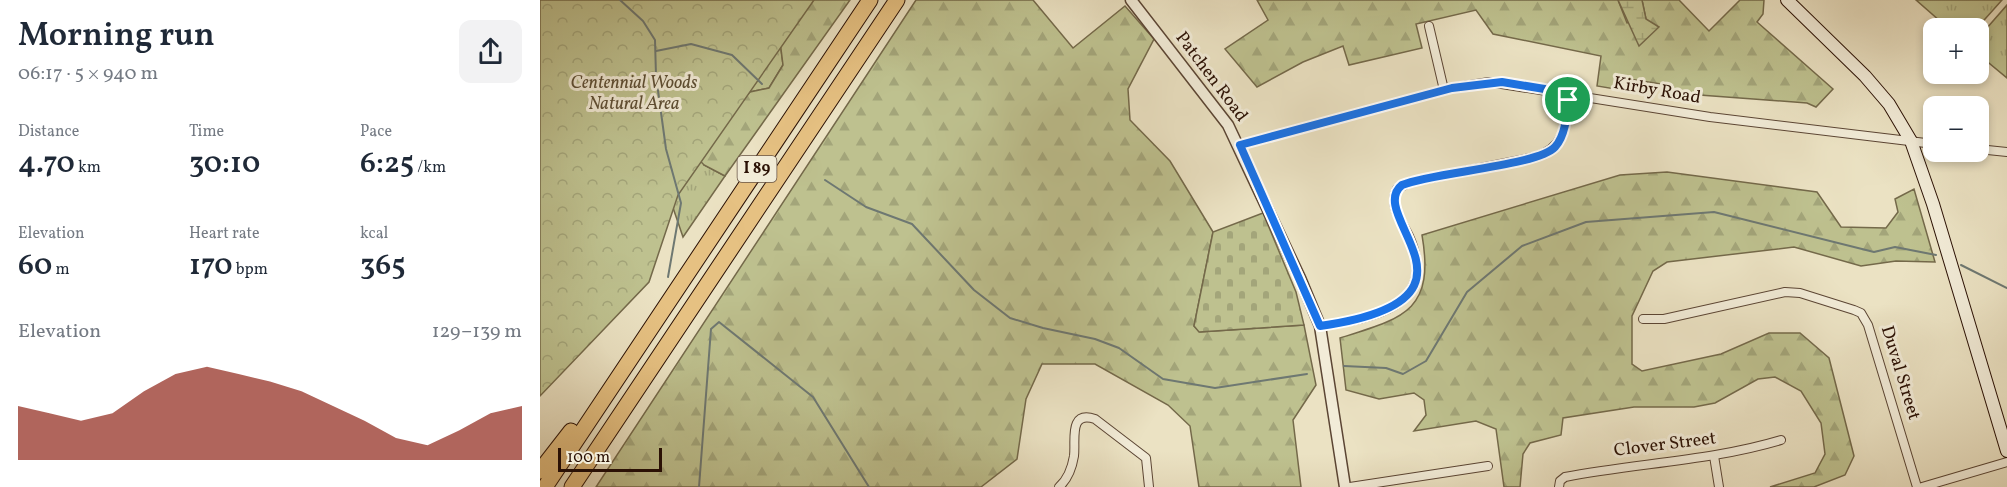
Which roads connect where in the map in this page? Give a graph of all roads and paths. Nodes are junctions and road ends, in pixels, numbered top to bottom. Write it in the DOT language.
graph roads {
  1 [pos="870,0"];
  2 [pos="897,0"];
  3 [pos="1131,0"];
  4 [pos="1787,0"];
  5 [pos="1429,26"];
  6 [pos="1444,90"];
  7 [pos="1569,93"];
  8 [pos="1911,141"];
  9 [pos="1923,143"];
  10 [pos="1240,145"];
  11 [pos="1989,151"];
  12 [pos="2007,153"];
  13 [pos="1643,319"];
  14 [pos="1320,326"];
  15 [pos="644,339"];
  16 [pos="1781,440"];
  17 [pos="2007,451"];
  18 [pos="1714,456"];
  19 [pos="2007,462"];
  20 [pos="1488,466"];
  21 [pos="540,471"];
  22 [pos="544,487"];
  23 [pos="572,487"];
  24 [pos="1059,487"];
  25 [pos="1149,487"];
  26 [pos="1345,487"];
  27 [pos="1350,487"];
  28 [pos="1559,487"];
  29 [pos="1719,487"];
  30 [pos="1917,487"];
  31 [pos="1922,487"];
  1 -- 15 [label="highway, I 89"];
  2 -- 23 [label="highway, I 89"];
  3 -- 10 [label="street, Patchen Road"];
  4 -- 8 [label="main road"];
  5 -- 6 [label="street"];
  6 -- 7 [label="street, Kirby Road"];
  6 -- 10 [label="street, Kirby Road"];
  7 -- 8 [label="street, Kirby Road"];
  7 -- 14 [label="street"];
  8 -- 9 [label="street, Kirby Road"];
  8 -- 17 [label="main road"];
  10 -- 14 [label="street, Patchen Road"];
  11 -- 12 [label="street"];
  13 -- 30 [label="street, Duval Street"];
  14 -- 26 [label="street, Patchen Road"];
  15 -- 21 [label="highway"];
  15 -- 22 [label="highway, I 89"];
  16 -- 18 [label="street, Clover Street"];
  18 -- 28 [label="street, Clover Street"];
  18 -- 29 [label="street"];
  19 -- 31 [label="street"];
  20 -- 27 [label="street"];
  24 -- 25 [label="street"];
}
